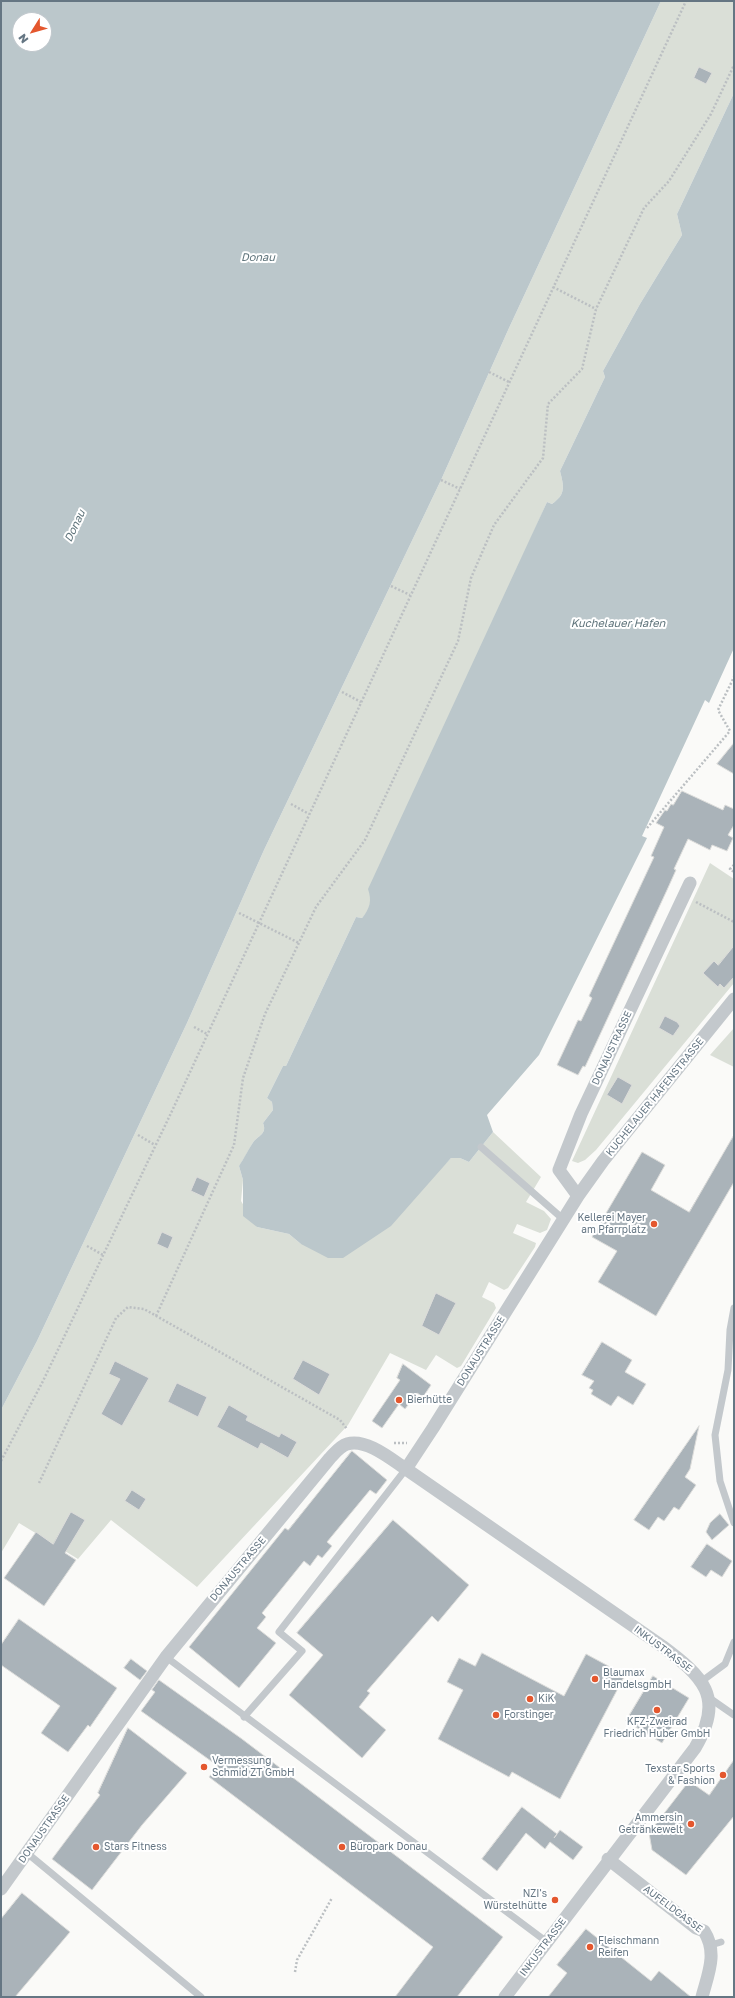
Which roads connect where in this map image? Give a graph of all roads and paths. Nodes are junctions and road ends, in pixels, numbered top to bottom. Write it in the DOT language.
graph roads {
  1 [pos="686,1"];
  2 [pos="734,65"];
  3 [pos="553,287"];
  4 [pos="596,309"];
  5 [pos="489,372"];
  6 [pos="509,382"];
  7 [pos="441,480"];
  8 [pos="460,489"];
  9 [pos="391,586"];
  10 [pos="410,596"];
  11 [pos="734,677"];
  12 [pos="342,692"];
  13 [pos="361,702"];
  14 [pos="291,804"];
  15 [pos="309,814"];
  16 [pos="647,828"];
  17 [pos="734,865"];
  18 [pos="734,872"];
  19 [pos="690,883"];
  20 [pos="702,905"];
  21 [pos="239,913"];
  22 [pos="259,922"];
  23 [pos="734,922"];
  24 [pos="299,943"];
  25 [pos="734,999"];
  26 [pos="194,1026"];
  27 [pos="207,1034"];
  28 [pos="138,1135"];
  29 [pos="155,1145"];
  30 [pos="481,1147"];
  31 [pos="578,1196"];
  32 [pos="563,1219"];
  33 [pos="87,1246"];
  34 [pos="103,1255"];
  35 [pos="734,1308"];
  36 [pos="156,1316"];
  37 [pos="354,1442"];
  38 [pos="1,1461"];
  39 [pos="406,1469"];
  40 [pos="39,1483"];
  41 [pos="734,1523"];
  42 [pos="734,1642"];
  43 [pos="166,1657"];
  44 [pos="702,1681"];
  45 [pos="708,1697"];
  46 [pos="734,1714"];
  47 [pos="244,1717"];
  48 [pos="28,1853"];
  49 [pos="608,1858"];
  50 [pos="1,1889"];
  51 [pos="332,1898"];
  52 [pos="547,1942"];
  53 [pos="295,1972"];
  54 [pos="201,1997"];
  55 [pos="505,1997"];
  56 [pos="702,1997"];
  1 -- 3 [label="path"];
  2 -- 4 [label="path"];
  3 -- 4 [label="path"];
  3 -- 6 [label="path"];
  4 -- 24 [label="path"];
  5 -- 6 [label="path"];
  6 -- 8 [label="path"];
  7 -- 8 [label="path"];
  8 -- 10 [label="path"];
  9 -- 10 [label="path"];
  10 -- 13 [label="path"];
  11 -- 16 [label="path"];
  12 -- 13 [label="path"];
  13 -- 15 [label="path"];
  14 -- 15 [label="path"];
  15 -- 22 [label="path"];
  17 -- 18 [label="path"];
  19 -- 31 [label="street, DONAUSTRASSE"];
  20 -- 23 [label="path"];
  21 -- 22 [label="path"];
  22 -- 24 [label="path"];
  22 -- 27 [label="path"];
  24 -- 36 [label="path"];
  25 -- 31 [label="street, KUCHELAUER HAFENSTRASSE"];
  26 -- 27 [label="path"];
  27 -- 29 [label="path"];
  28 -- 29 [label="path"];
  29 -- 34 [label="path"];
  30 -- 32 [label="lane"];
  31 -- 32 [label="street, DONAUSTRASSE"];
  32 -- 39 [label="street, DONAUSTRASSE"];
  33 -- 34 [label="path"];
  34 -- 38 [label="path"];
  35 -- 41 [label="lane"];
  36 -- 37 [label="path"];
  36 -- 40 [label="path"];
  37 -- 39 [label="street"];
  37 -- 43 [label="street, DONAUSTRASSE"];
  39 -- 44 [label="street, INKUSTRASSE"];
  39 -- 47 [label="lane"];
  42 -- 44 [label="lane"];
  43 -- 47 [label="lane"];
  43 -- 48 [label="street, DONAUSTRASSE"];
  44 -- 45 [label="street, INKUSTRASSE"];
  45 -- 46 [label="lane"];
  45 -- 49 [label="street, INKUSTRASSE"];
  47 -- 52 [label="lane"];
  48 -- 50 [label="street, DONAUSTRASSE"];
  48 -- 54 [label="lane"];
  49 -- 52 [label="street, INKUSTRASSE"];
  49 -- 56 [label="street, AUFELDGASSE"];
  51 -- 53 [label="path"];
  52 -- 55 [label="street, INKUSTRASSE"];
}
